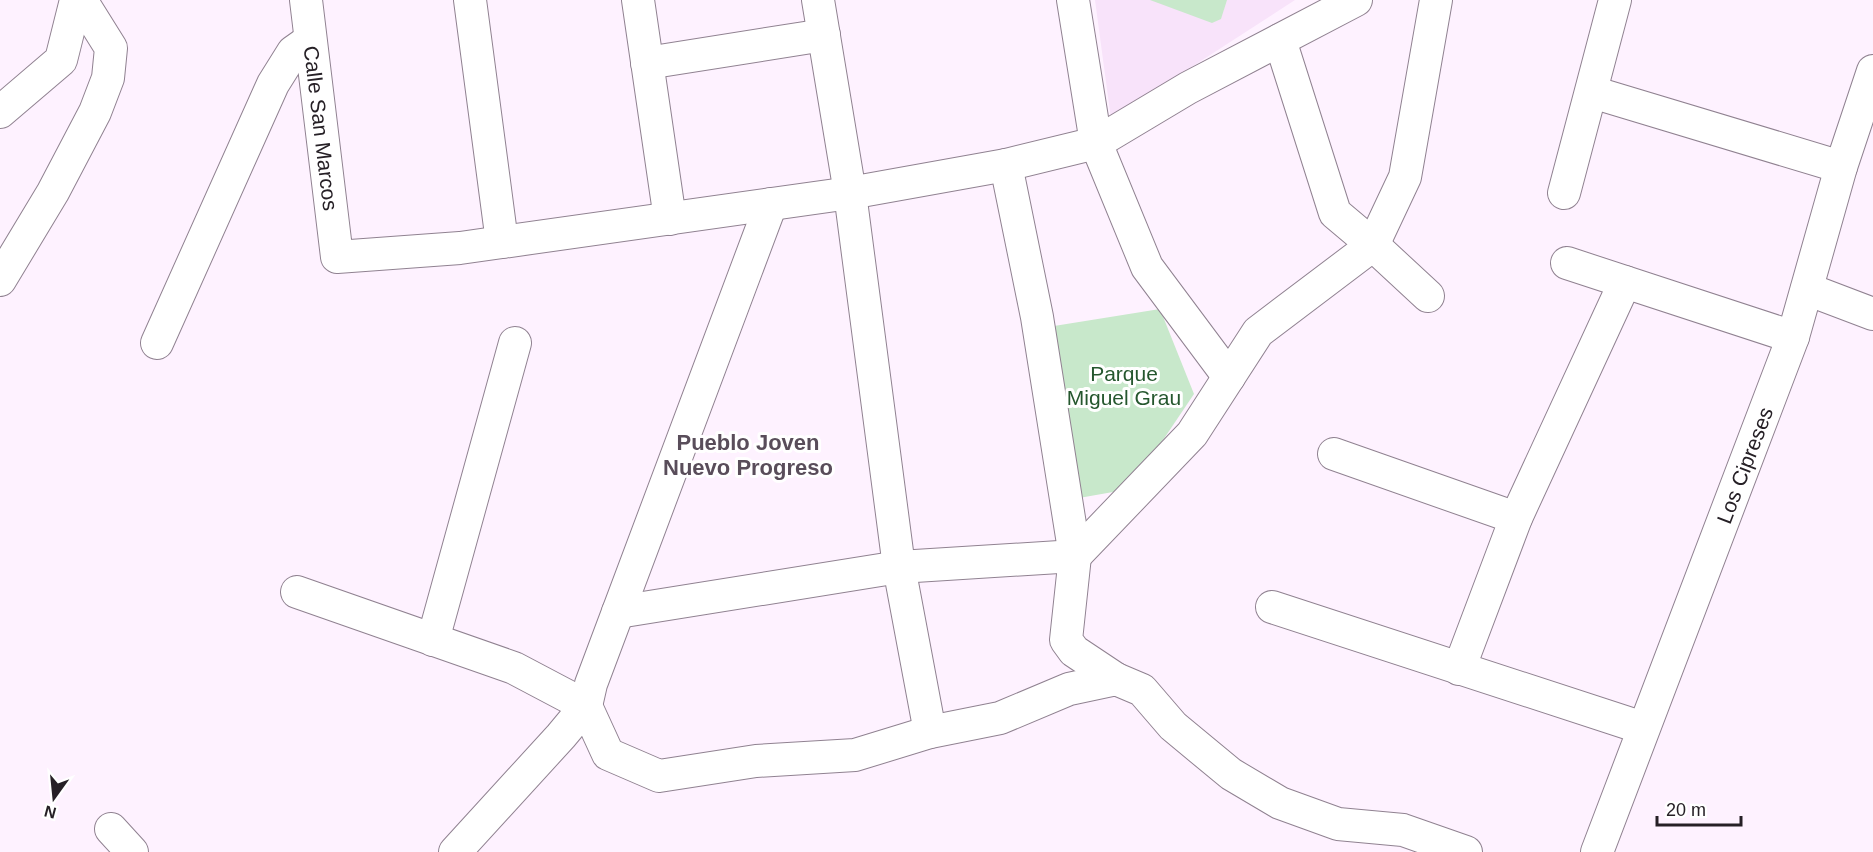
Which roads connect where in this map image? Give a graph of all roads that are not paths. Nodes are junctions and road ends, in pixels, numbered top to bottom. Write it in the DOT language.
graph roads {
  1 [pos="76,0"];
  2 [pos="81,0"];
  3 [pos="306,0"];
  4 [pos="470,0"];
  5 [pos="638,0"];
  6 [pos="819,0"];
  7 [pos="1073,0"];
  8 [pos="1356,0"];
  9 [pos="1436,0"];
  10 [pos="1615,0"];
  11 [pos="824,35"];
  12 [pos="310,40"];
  13 [pos="1280,40"];
  14 [pos="647,63"];
  15 [pos="1873,71"];
  16 [pos="1592,92"];
  17 [pos="0,112"];
  18 [pos="1096,143"];
  19 [pos="1006,165"];
  20 [pos="1841,167"];
  21 [pos="850,193"];
  22 [pos="1564,193"];
  23 [pos="771,204"];
  24 [pos="670,219"];
  25 [pos="502,242"];
  26 [pos="1373,244"];
  27 [pos="1567,263"];
  28 [pos="0,280"];
  29 [pos="1625,282"];
  30 [pos="1807,289"];
  31 [pos="1428,296"];
  32 [pos="1873,314"];
  33 [pos="1793,337"];
  34 [pos="157,343"];
  35 [pos="515,343"];
  36 [pos="1229,377"];
  37 [pos="1334,454"];
  38 [pos="1516,518"];
  39 [pos="1075,556"];
  40 [pos="898,567"];
  41 [pos="297,592"];
  42 [pos="1272,607"];
  43 [pos="618,612"];
  44 [pos="433,640"];
  45 [pos="1459,669"];
  46 [pos="1116,679"];
  47 [pos="585,706"];
  48 [pos="1643,728"];
  49 [pos="930,732"];
  50 [pos="455,852"];
  51 [pos="1466,852"];
  52 [pos="1596,852"];
  1 -- 17 [label="street"];
  2 -- 28 [label="street"];
  3 -- 12 [label="street, Calle San Marcos"];
  4 -- 25 [label="street"];
  5 -- 14 [label="street"];
  6 -- 11 [label="street"];
  7 -- 18 [label="street"];
  8 -- 13 [label="street"];
  9 -- 26 [label="street"];
  10 -- 16 [label="street"];
  11 -- 14 [label="street"];
  11 -- 21 [label="street"];
  12 -- 25 [label="street, Calle San Marcos"];
  12 -- 34 [label="street"];
  13 -- 18 [label="street"];
  13 -- 26 [label="street"];
  14 -- 24 [label="street"];
  15 -- 20 [label="street, Los Cipreses"];
  16 -- 20 [label="street"];
  16 -- 22 [label="street"];
  18 -- 19 [label="street"];
  18 -- 36 [label="street"];
  19 -- 21 [label="street"];
  19 -- 39 [label="street"];
  20 -- 30 [label="street, Los Cipreses"];
  21 -- 23 [label="street"];
  21 -- 40 [label="street"];
  23 -- 24 [label="street"];
  23 -- 43 [label="street"];
  24 -- 25 [label="street"];
  26 -- 31 [label="street"];
  26 -- 36 [label="street"];
  27 -- 29 [label="street"];
  29 -- 33 [label="street"];
  29 -- 38 [label="street"];
  30 -- 32 [label="street"];
  30 -- 33 [label="street, Los Cipreses"];
  33 -- 48 [label="street, Los Cipreses"];
  35 -- 44 [label="street"];
  36 -- 39 [label="street"];
  37 -- 38 [label="street"];
  38 -- 45 [label="street"];
  39 -- 40 [label="street"];
  39 -- 46 [label="street"];
  40 -- 43 [label="street"];
  40 -- 49 [label="street"];
  41 -- 44 [label="street"];
  42 -- 45 [label="street"];
  43 -- 47 [label="street"];
  44 -- 47 [label="street"];
  45 -- 48 [label="street"];
  46 -- 49 [label="street"];
  46 -- 51 [label="street"];
  47 -- 49 [label="street"];
  47 -- 50 [label="street"];
  48 -- 52 [label="street, Los Cipreses"];
}
